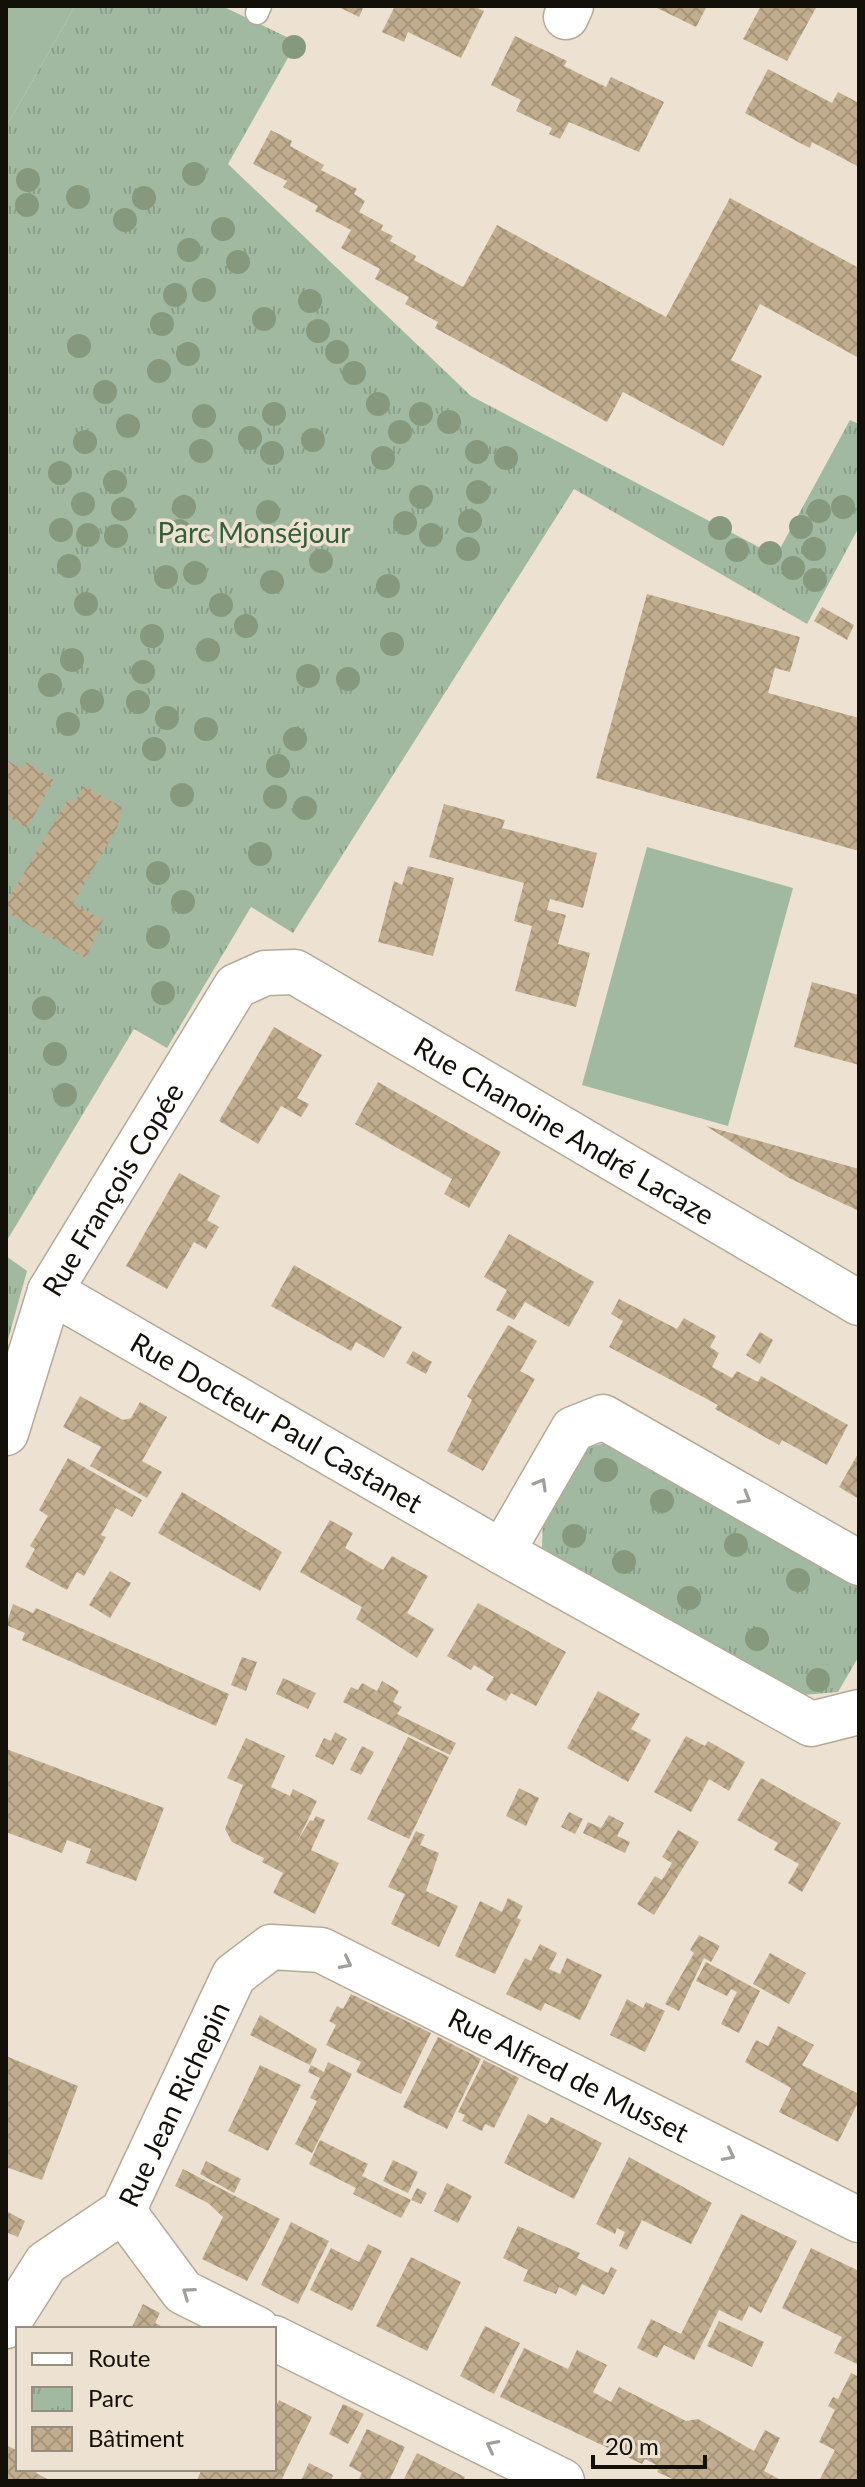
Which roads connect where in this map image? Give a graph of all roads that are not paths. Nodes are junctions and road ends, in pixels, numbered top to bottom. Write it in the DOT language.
graph roads {
  1 [pos="265,973"];
  2 [pos="50,1291"];
  3 [pos="859,1303"];
  4 [pos="6,1433"];
  5 [pos="502,1552"];
  6 [pos="859,1563"];
  7 [pos="859,1712"];
  8 [pos="271,1947"];
  9 [pos="123,2211"];
  10 [pos="859,2220"];
  11 [pos="6,2326"];
  12 [pos="253,2327"];
  13 [pos="276,2339"];
  14 [pos="562,2481"];
  1 -- 2 [label="street, Rue François Copée"];
  1 -- 3 [label="street, Rue Chanoine André Lacaze"];
  2 -- 4 [label="street, Rue François Copée"];
  2 -- 5 [label="street, Rue Docteur Paul Castanet"];
  5 -- 6 [label="street, one-way"];
  5 -- 7 [label="street, Rue Docteur Paul Castanet"];
  8 -- 9 [label="street, Rue Jean Richepin"];
  8 -- 10 [label="street, Rue Alfred de Musset, one-way"];
  9 -- 11 [label="street, Rue Jean Richepin"];
  12 -- 9 [label="street, one-way"];
  14 -- 13 [label="street, one-way"];
}
